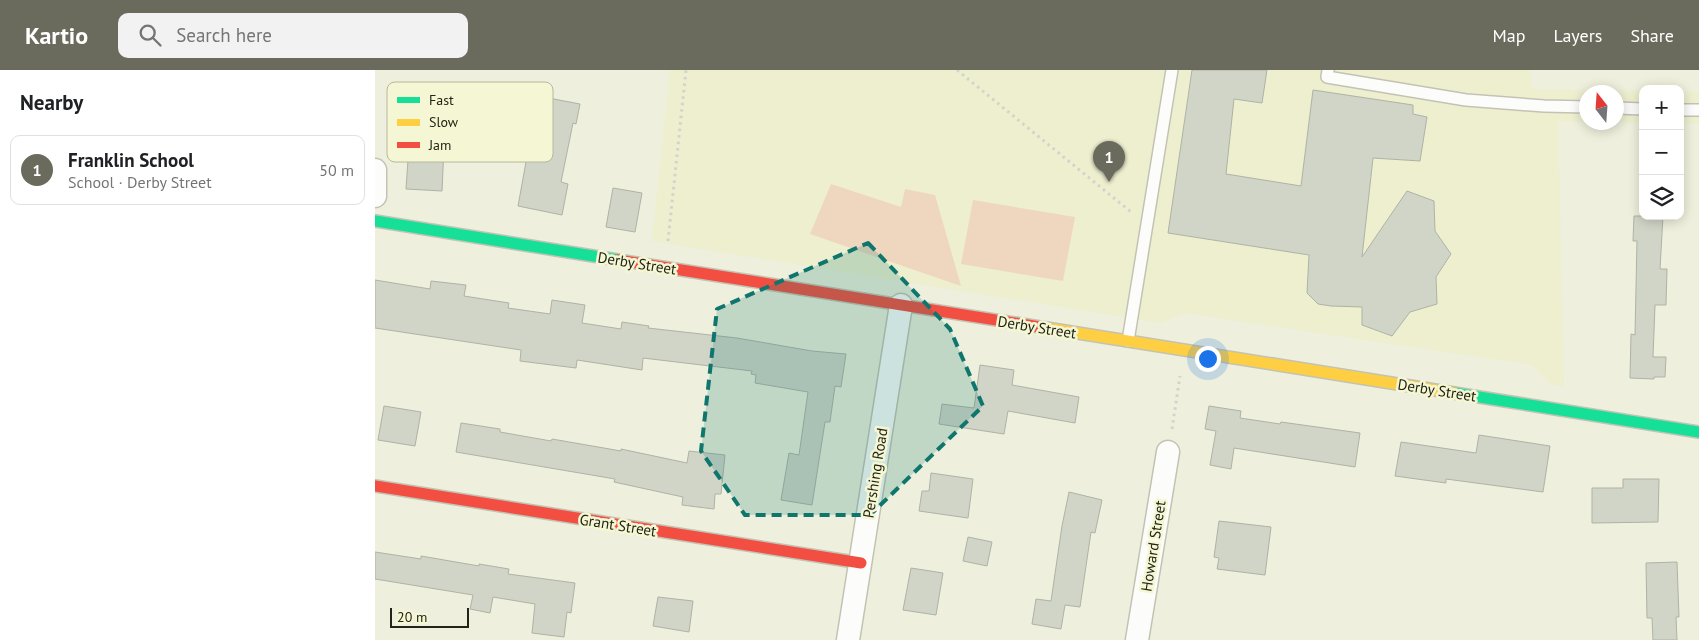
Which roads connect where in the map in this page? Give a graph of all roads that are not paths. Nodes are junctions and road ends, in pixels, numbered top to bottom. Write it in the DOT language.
graph roads {
  1 [pos="1172,70"];
  2 [pos="1328,70"];
  3 [pos="1579,107"];
  4 [pos="1624,108"];
  5 [pos="1639,109"];
  6 [pos="1684,110"];
  7 [pos="1699,110"];
  8 [pos="375,170"];
  9 [pos="375,196"];
  10 [pos="375,221"];
  11 [pos="901,305"];
  12 [pos="1128,341"];
  13 [pos="1699,432"];
  14 [pos="1168,452"];
  15 [pos="375,486"];
  16 [pos="861,563"];
  17 [pos="848,640"];
  18 [pos="1137,640"];
  1 -- 12 [label="lane"];
  2 -- 3 [label="lane"];
  4 -- 5 [label="lane"];
  6 -- 7 [label="lane"];
  8 -- 9 [label="street"];
  10 -- 11 [label="street, Derby Street"];
  11 -- 12 [label="street, Derby Street"];
  11 -- 16 [label="street, Pershing Road"];
  12 -- 13 [label="street, Derby Street"];
  14 -- 18 [label="street, Howard Street"];
  15 -- 16 [label="street, Grant Street"];
  16 -- 17 [label="street, Pershing Road"];
}
